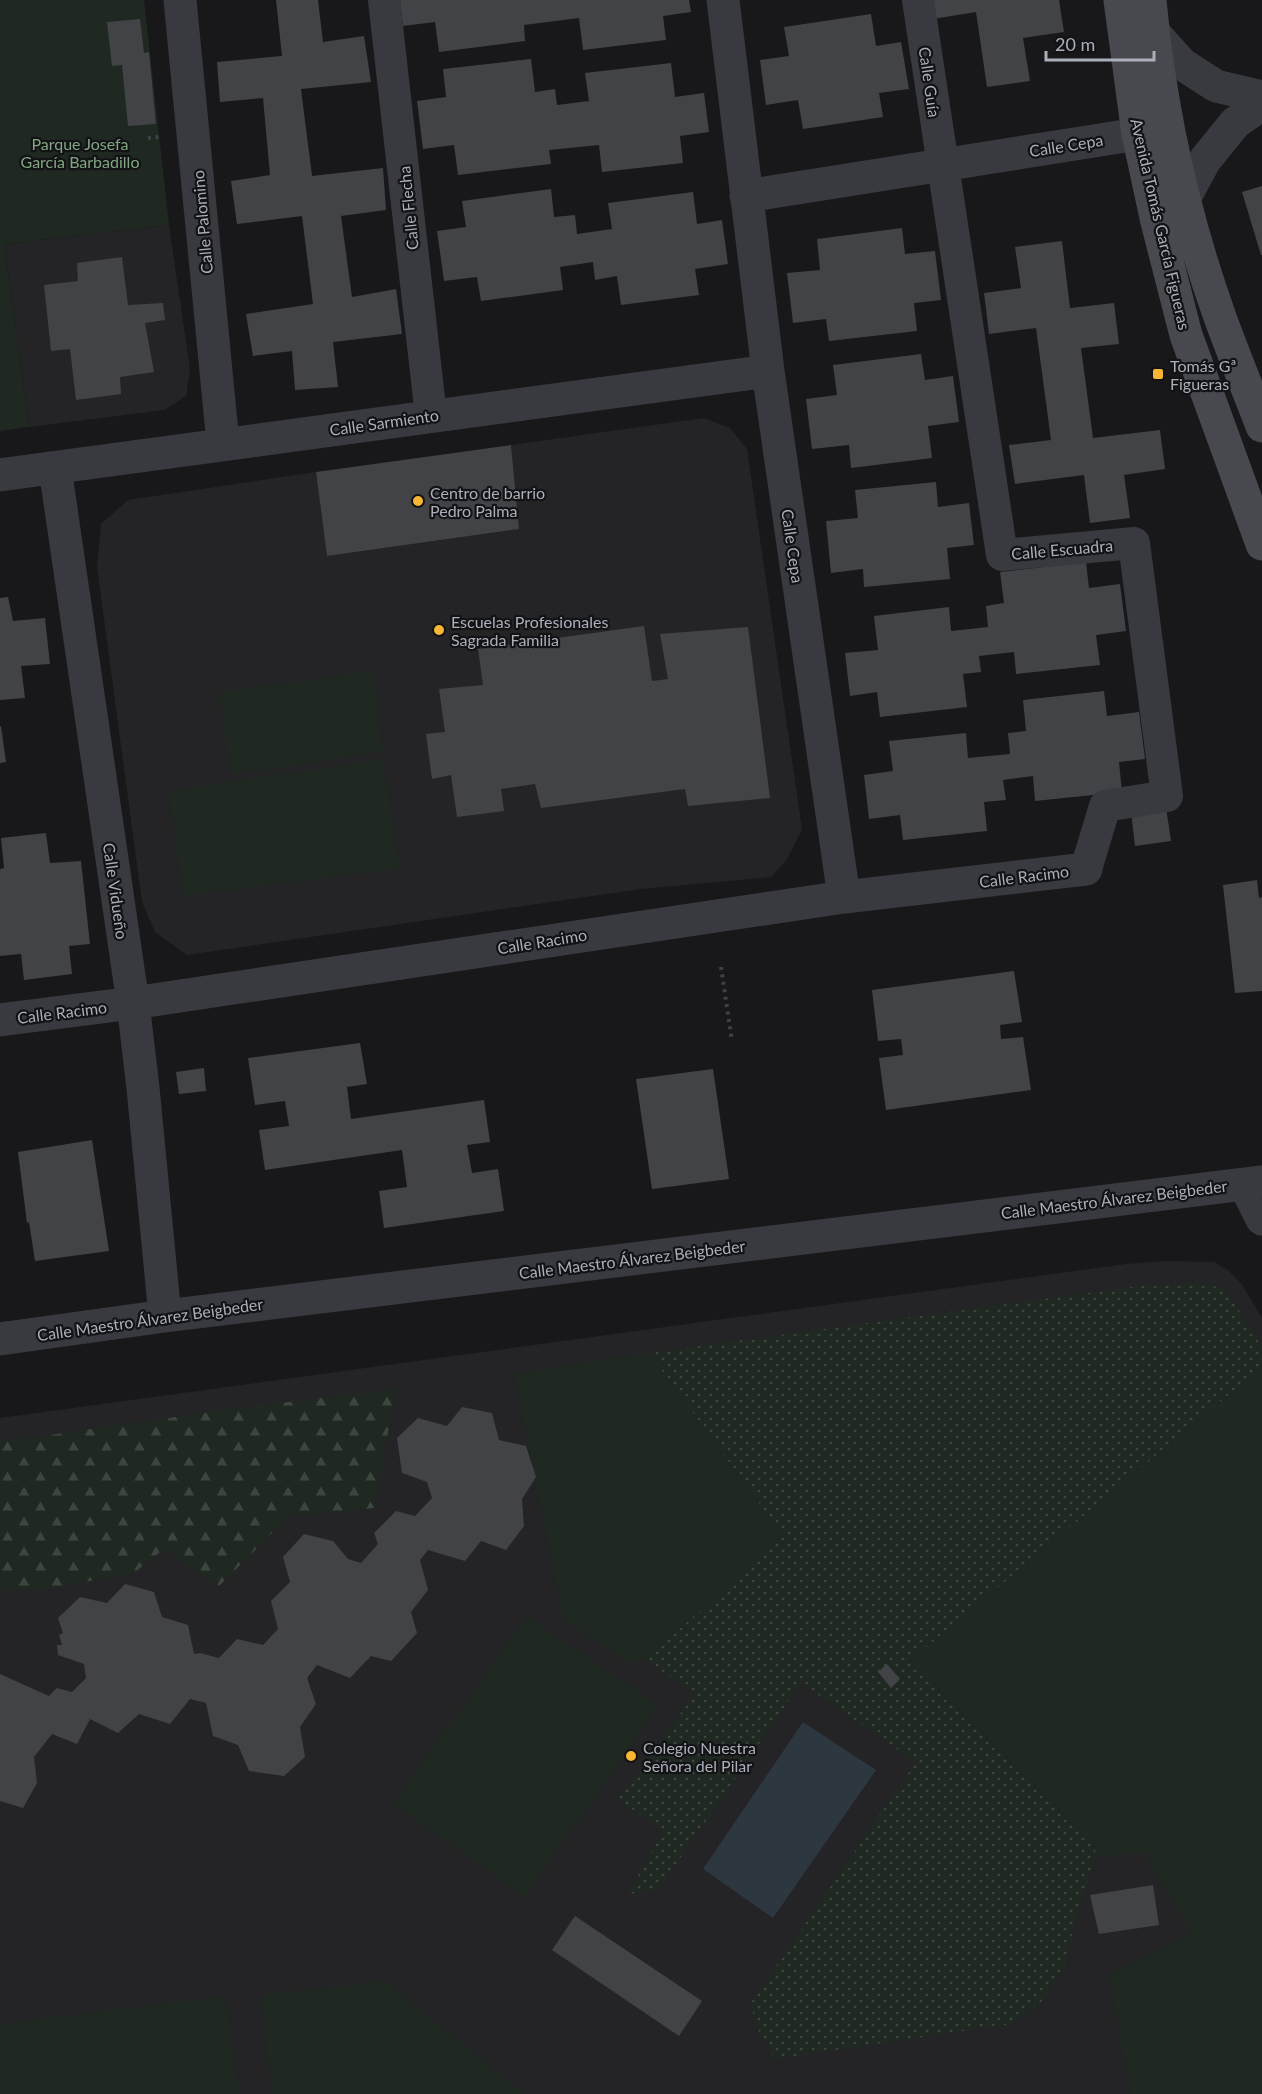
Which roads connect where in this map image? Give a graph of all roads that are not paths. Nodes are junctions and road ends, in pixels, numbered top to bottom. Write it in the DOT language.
graph roads {
  1 [pos="180,0"];
  2 [pos="384,0"];
  3 [pos="723,0"];
  4 [pos="918,0"];
  5 [pos="1120,0"];
  6 [pos="1152,16"];
  7 [pos="1262,97"];
  8 [pos="1262,104"];
  9 [pos="1137,134"];
  10 [pos="942,165"];
  11 [pos="746,196"];
  12 [pos="1184,199"];
  13 [pos="768,371"];
  14 [pos="431,416"];
  15 [pos="1262,426"];
  16 [pos="223,443"];
  17 [pos="55,468"];
  18 [pos="0,475"];
  19 [pos="1262,544"];
  20 [pos="1086,869"];
  21 [pos="844,897"];
  22 [pos="133,1003"];
  23 [pos="0,1020"];
  24 [pos="1253,1183"];
  25 [pos="1262,1219"];
  26 [pos="165,1316"];
  27 [pos="0,1339"];
  1 -- 16 [label="street, Calle Palomino"];
  2 -- 14 [label="street, Calle Flecha"];
  3 -- 11 [label="street, Calle Cepa"];
  4 -- 10 [label="street, Calle Guía"];
  5 -- 9 [label="main road, Avenida Tomás García Figueras"];
  6 -- 7 [label="street"];
  6 -- 12 [label="main road, Avenida Tomás García Figueras"];
  8 -- 12 [label="street"];
  9 -- 10 [label="street, Calle Cepa"];
  9 -- 19 [label="main road, Avenida Tomás García Figueras"];
  10 -- 11 [label="street, Calle Cepa"];
  10 -- 20 [label="street, Calle Escuadra"];
  11 -- 13 [label="street, Calle Cepa"];
  12 -- 15 [label="main road, Avenida Tomás García Figueras"];
  13 -- 14 [label="street, Calle Sarmiento"];
  13 -- 21 [label="street, Calle Cepa"];
  14 -- 16 [label="street, Calle Sarmiento"];
  16 -- 17 [label="street, Calle Sarmiento"];
  17 -- 18 [label="street, Calle Sarmiento"];
  17 -- 22 [label="street, Calle Vidueño"];
  20 -- 21 [label="street, Calle Racimo"];
  21 -- 22 [label="street, Calle Racimo"];
  22 -- 23 [label="street, Calle Racimo"];
  22 -- 26 [label="street, Calle Vidueño"];
  24 -- 25 [label="street"];
  24 -- 26 [label="street, Calle Maestro Álvarez Beigbeder"];
  26 -- 27 [label="street, Calle Maestro Álvarez Beigbeder"];
}
